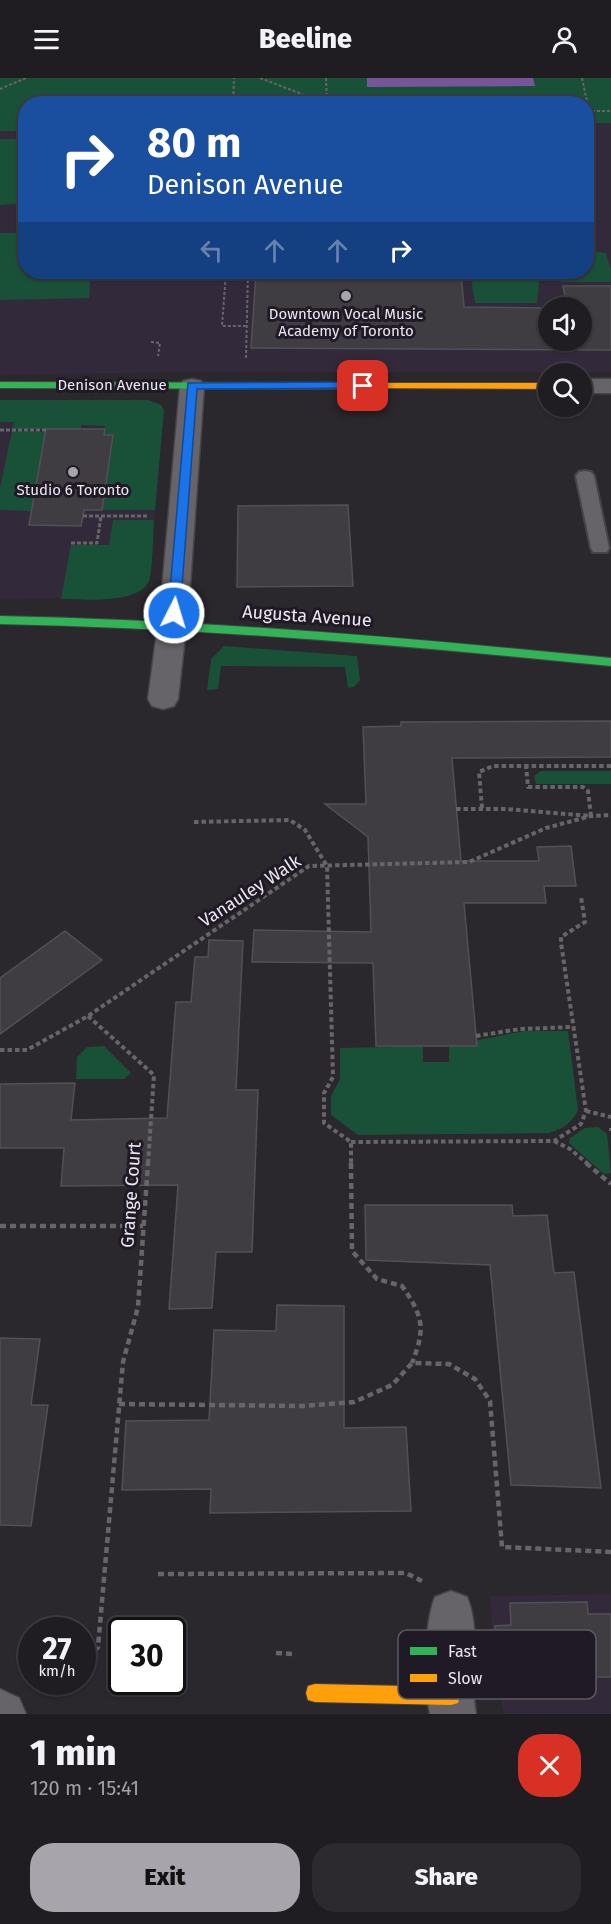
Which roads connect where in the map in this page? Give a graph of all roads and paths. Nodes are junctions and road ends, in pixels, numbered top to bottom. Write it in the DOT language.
graph roads {
  1 [pos="26,78"];
  2 [pos="234,78"];
  3 [pos="260,78"];
  4 [pos="326,78"];
  5 [pos="582,78"];
  6 [pos="0,89"];
  7 [pos="233,96"];
  8 [pos="310,96"];
  9 [pos="327,96"];
  10 [pos="585,96"];
  11 [pos="594,111"];
  12 [pos="611,111"];
  13 [pos="225,279"];
  14 [pos="248,279"];
  15 [pos="247,326"];
  16 [pos="246,362"];
  17 [pos="0,385"];
  18 [pos="192,386"];
  19 [pos="538,386"];
  20 [pos="592,386"];
  21 [pos="611,386"];
  22 [pos="0,430"];
  23 [pos="46,430"];
  24 [pos="585,476"];
  25 [pos="83,516"];
  26 [pos="101,516"];
  27 [pos="158,516"];
  28 [pos="71,543"];
  29 [pos="600,548"];
  30 [pos="0,620"];
  31 [pos="173,625"];
  32 [pos="611,662"];
  33 [pos="163,699"];
  34 [pos="526,766"];
  35 [pos="611,766"];
  36 [pos="482,808"];
  37 [pos="456,809"];
  38 [pos="611,815"];
  39 [pos="591,816"];
  40 [pos="194,822"];
  41 [pos="327,866"];
  42 [pos="581,897"];
  43 [pos="88,1016"];
  44 [pos="573,1027"];
  45 [pos="476,1036"];
  46 [pos="0,1050"];
  47 [pos="586,1111"];
  48 [pos="611,1117"];
  49 [pos="554,1141"];
  50 [pos="351,1142"];
  51 [pos="611,1184"];
  52 [pos="0,1226"];
  53 [pos="143,1226"];
  54 [pos="412,1363"];
  55 [pos="118,1404"];
  56 [pos="611,1552"];
  57 [pos="158,1574"];
  58 [pos="438,1598"];
  59 [pos="442,1630"];
  60 [pos="96,1650"];
  61 [pos="315,1693"];
  62 [pos="452,1705"];
  1 -- 6 [label="path"];
  2 -- 7 [label="path"];
  3 -- 8 [label="path"];
  4 -- 9 [label="path"];
  5 -- 10 [label="path"];
  11 -- 12 [label="path"];
  13 -- 15 [label="path"];
  14 -- 15 [label="path"];
  15 -- 16 [label="path"];
  17 -- 18 [label="street, Denison Avenue"];
  18 -- 19 [label="street, Denison Avenue"];
  18 -- 31 [label="street"];
  20 -- 21 [label="street"];
  22 -- 23 [label="path"];
  24 -- 29 [label="lane"];
  25 -- 26 [label="path"];
  26 -- 27 [label="path"];
  26 -- 28 [label="path"];
  30 -- 31 [label="street, Augusta Avenue"];
  31 -- 32 [label="street, Augusta Avenue"];
  31 -- 33 [label="street"];
  34 -- 35 [label="path"];
  34 -- 36 [label="path"];
  34 -- 39 [label="path"];
  36 -- 37 [label="path"];
  36 -- 39 [label="path"];
  38 -- 39 [label="path, Vanauley Walk"];
  39 -- 41 [label="path, Vanauley Walk"];
  40 -- 41 [label="path"];
  41 -- 43 [label="path, Vanauley Walk"];
  41 -- 50 [label="path"];
  42 -- 44 [label="path"];
  43 -- 46 [label="path, Vanauley Walk"];
  43 -- 53 [label="path, Grange Court"];
  44 -- 45 [label="path"];
  44 -- 47 [label="path"];
  47 -- 48 [label="path"];
  47 -- 49 [label="path"];
  49 -- 50 [label="path"];
  49 -- 51 [label="path"];
  50 -- 54 [label="path"];
  52 -- 53 [label="path"];
  53 -- 55 [label="path, Grange Court"];
  54 -- 55 [label="path"];
  54 -- 56 [label="path"];
  55 -- 60 [label="path, Grange Court"];
  57 -- 58 [label="path"];
  58 -- 59 [label="street"];
  61 -- 62 [label="street"];
}
